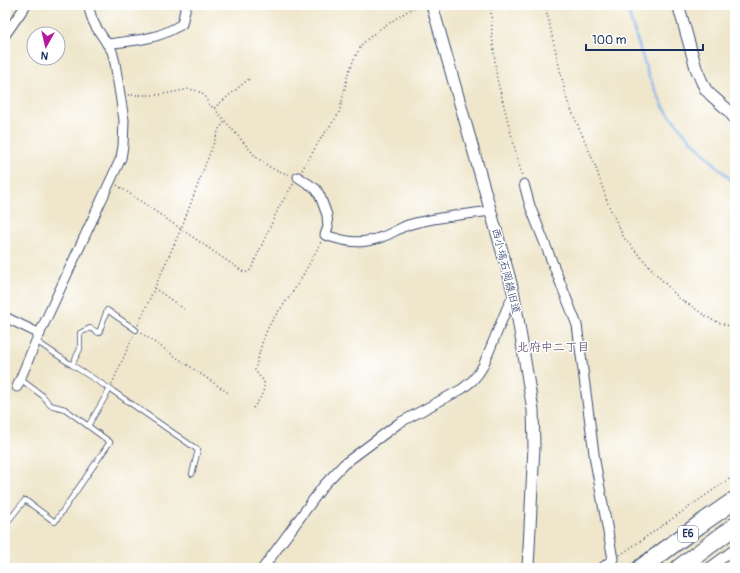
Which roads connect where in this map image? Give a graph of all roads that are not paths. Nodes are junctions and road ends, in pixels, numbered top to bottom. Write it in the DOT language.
graph roads {
  1 [pos="26,5"];
  2 [pos="88,5"];
  3 [pos="186,5"];
  4 [pos="432,5"];
  5 [pos="678,5"];
  6 [pos="5,35"];
  7 [pos="107,44"];
  8 [pos="735,119"];
  9 [pos="298,177"];
  10 [pos="524,184"];
  11 [pos="490,210"];
  12 [pos="514,295"];
  13 [pos="5,317"];
  14 [pos="136,330"];
  15 [pos="38,337"];
  16 [pos="72,365"];
  17 [pos="18,383"];
  18 [pos="110,389"];
  19 [pos="88,426"];
  20 [pos="192,474"];
  21 [pos="735,500"];
  22 [pos="5,525"];
  23 [pos="735,526"];
  24 [pos="735,548"];
  25 [pos="263,568"];
  26 [pos="528,568"];
  27 [pos="602,568"];
  28 [pos="641,568"];
  29 [pos="679,568"];
  30 [pos="709,568"];
  1 -- 6 [label="street"];
  2 -- 7 [label="street"];
  3 -- 7 [label="street"];
  4 -- 11 [label="street, 西小塙石岡線旧道"];
  5 -- 8 [label="street"];
  7 -- 15 [label="street"];
  9 -- 11 [label="street"];
  10 -- 27 [label="street"];
  11 -- 12 [label="street, 西小塙石岡線旧道"];
  12 -- 25 [label="street"];
  12 -- 26 [label="street, 西小塙石岡線旧道"];
  13 -- 15 [label="street"];
  14 -- 16 [label="lane"];
  15 -- 16 [label="lane"];
  15 -- 17 [label="street"];
  16 -- 18 [label="lane"];
  17 -- 19 [label="lane"];
  18 -- 19 [label="lane"];
  18 -- 20 [label="lane"];
  19 -- 22 [label="lane"];
  21 -- 28 [label="highway, E6"];
  23 -- 29 [label="highway, E6"];
  24 -- 30 [label="street"];
}
